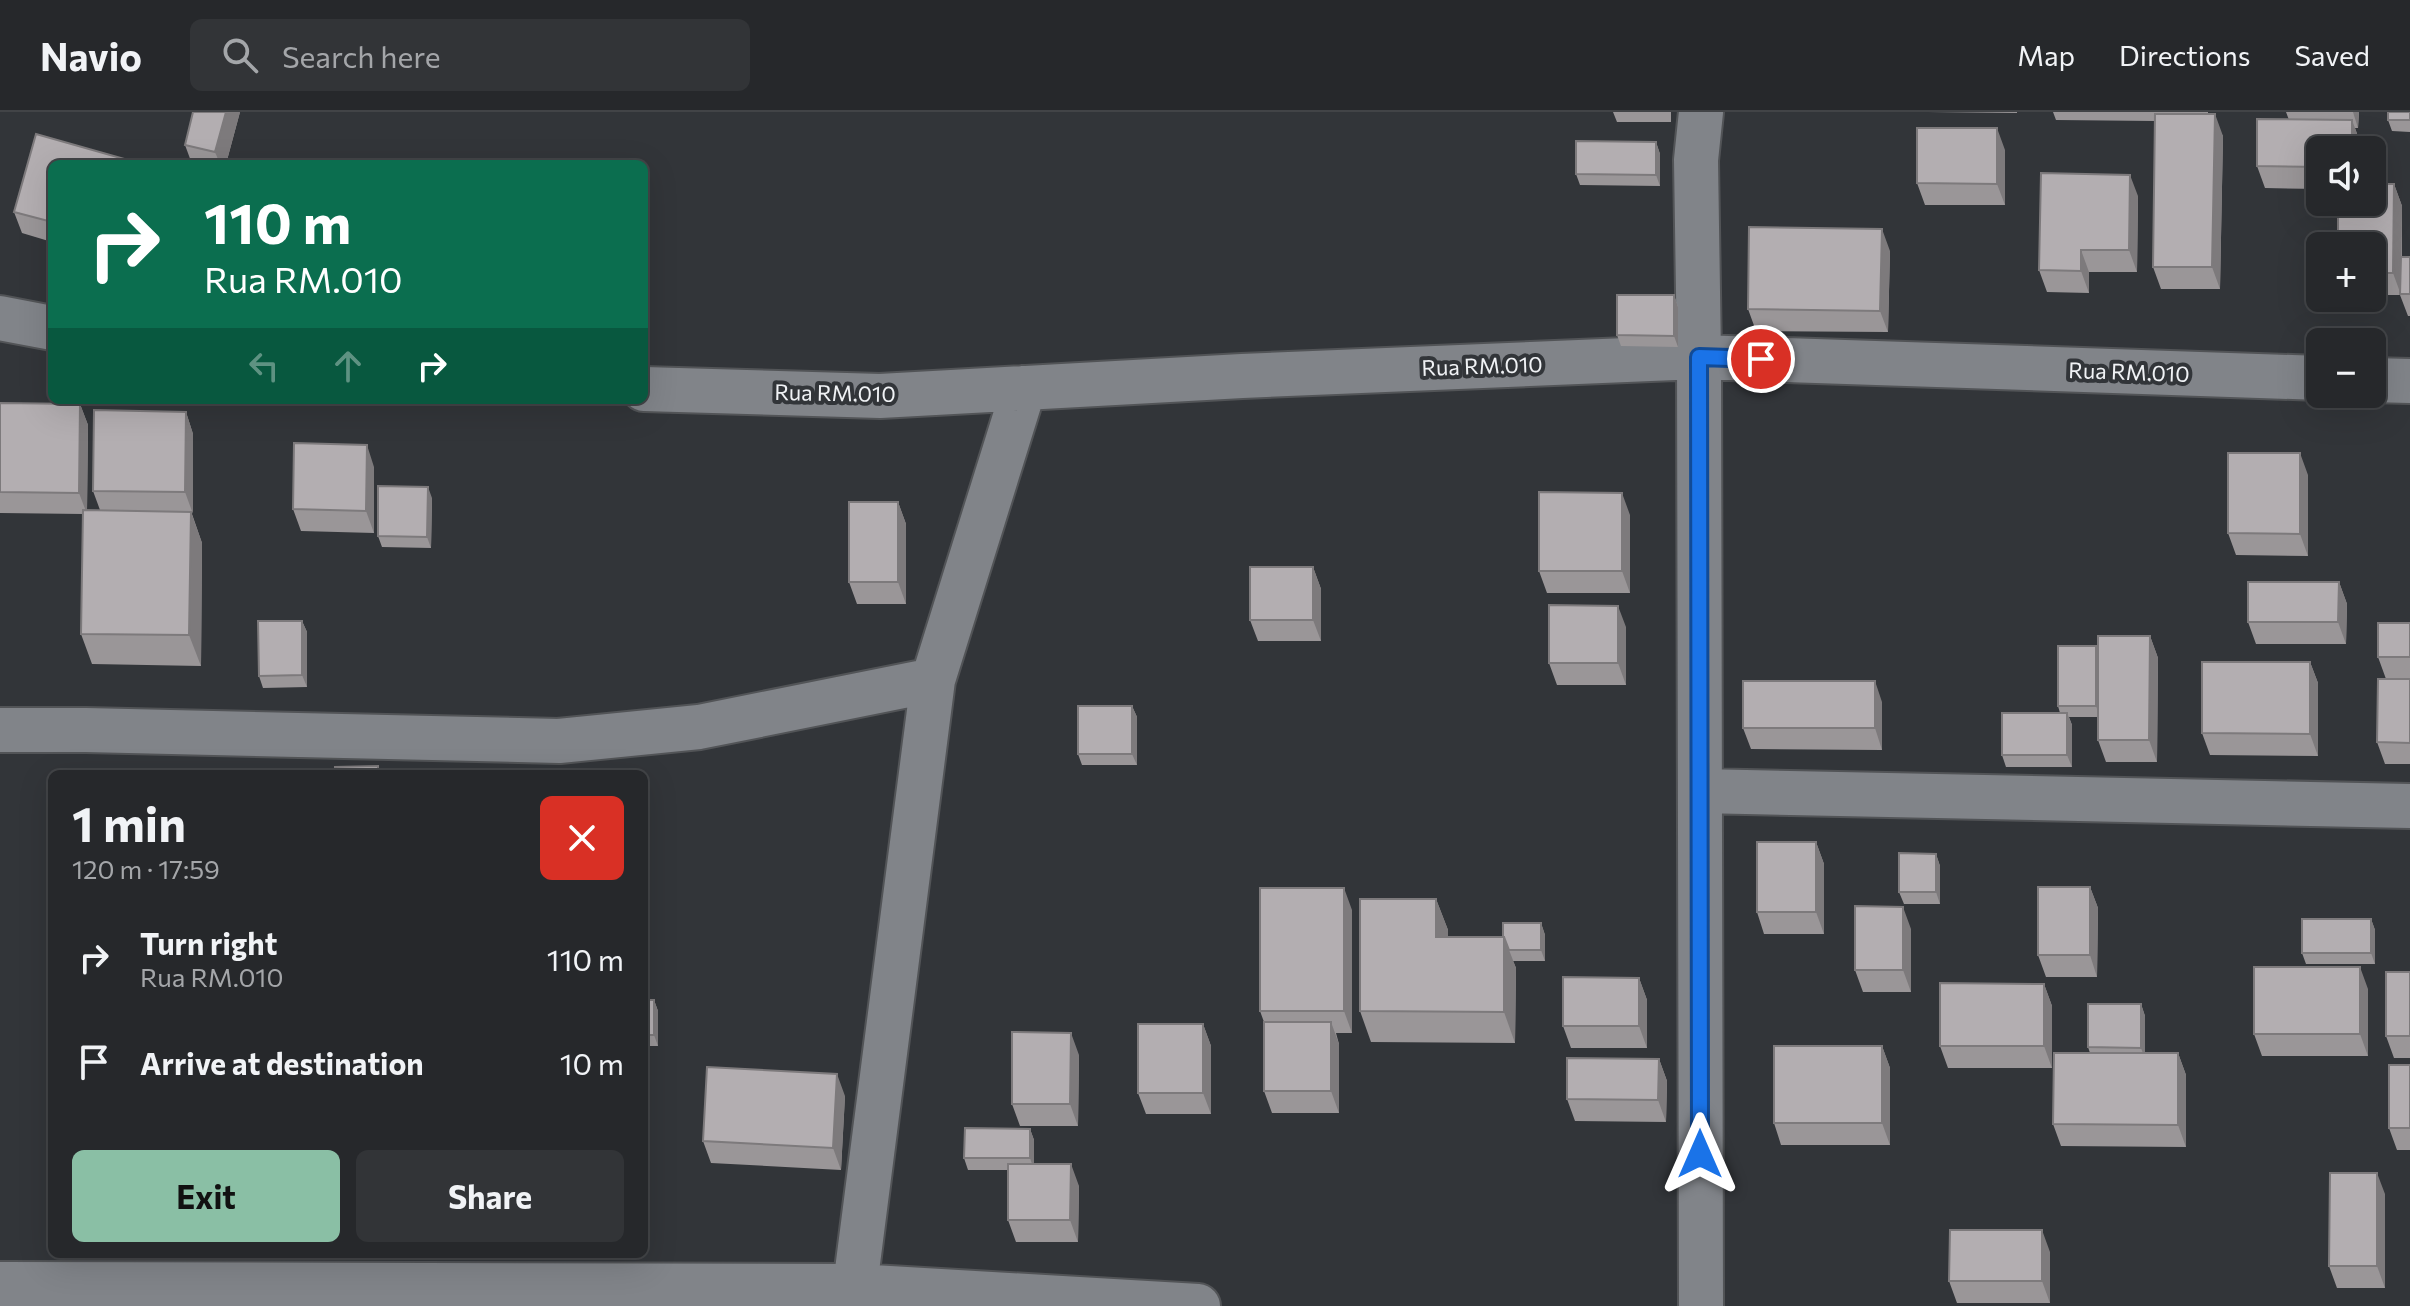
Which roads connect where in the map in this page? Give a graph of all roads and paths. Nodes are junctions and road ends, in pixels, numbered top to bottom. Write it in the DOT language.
graph roads {
  1 [pos="1701,112"];
  2 [pos="0,318"];
  3 [pos="48,327"];
  4 [pos="1699,357"];
  5 [pos="2306,378"];
  6 [pos="2386,380"];
  7 [pos="2410,381"];
  8 [pos="1024,388"];
  9 [pos="648,389"];
  10 [pos="933,680"];
  11 [pos="0,730"];
  12 [pos="1700,791"];
  13 [pos="2410,806"];
  14 [pos="0,1284"];
  15 [pos="855,1296"];
  16 [pos="1198,1306"];
  17 [pos="1701,1306"];
  1 -- 4 [label="street"];
  2 -- 3 [label="street"];
  4 -- 5 [label="street, Rua RM.010"];
  4 -- 8 [label="street, Rua RM.010"];
  4 -- 12 [label="street"];
  6 -- 7 [label="street"];
  8 -- 9 [label="street, Rua RM.010"];
  8 -- 10 [label="street"];
  10 -- 11 [label="street"];
  10 -- 15 [label="street"];
  12 -- 13 [label="street"];
  12 -- 17 [label="street"];
  14 -- 15 [label="street"];
  15 -- 16 [label="street"];
}
